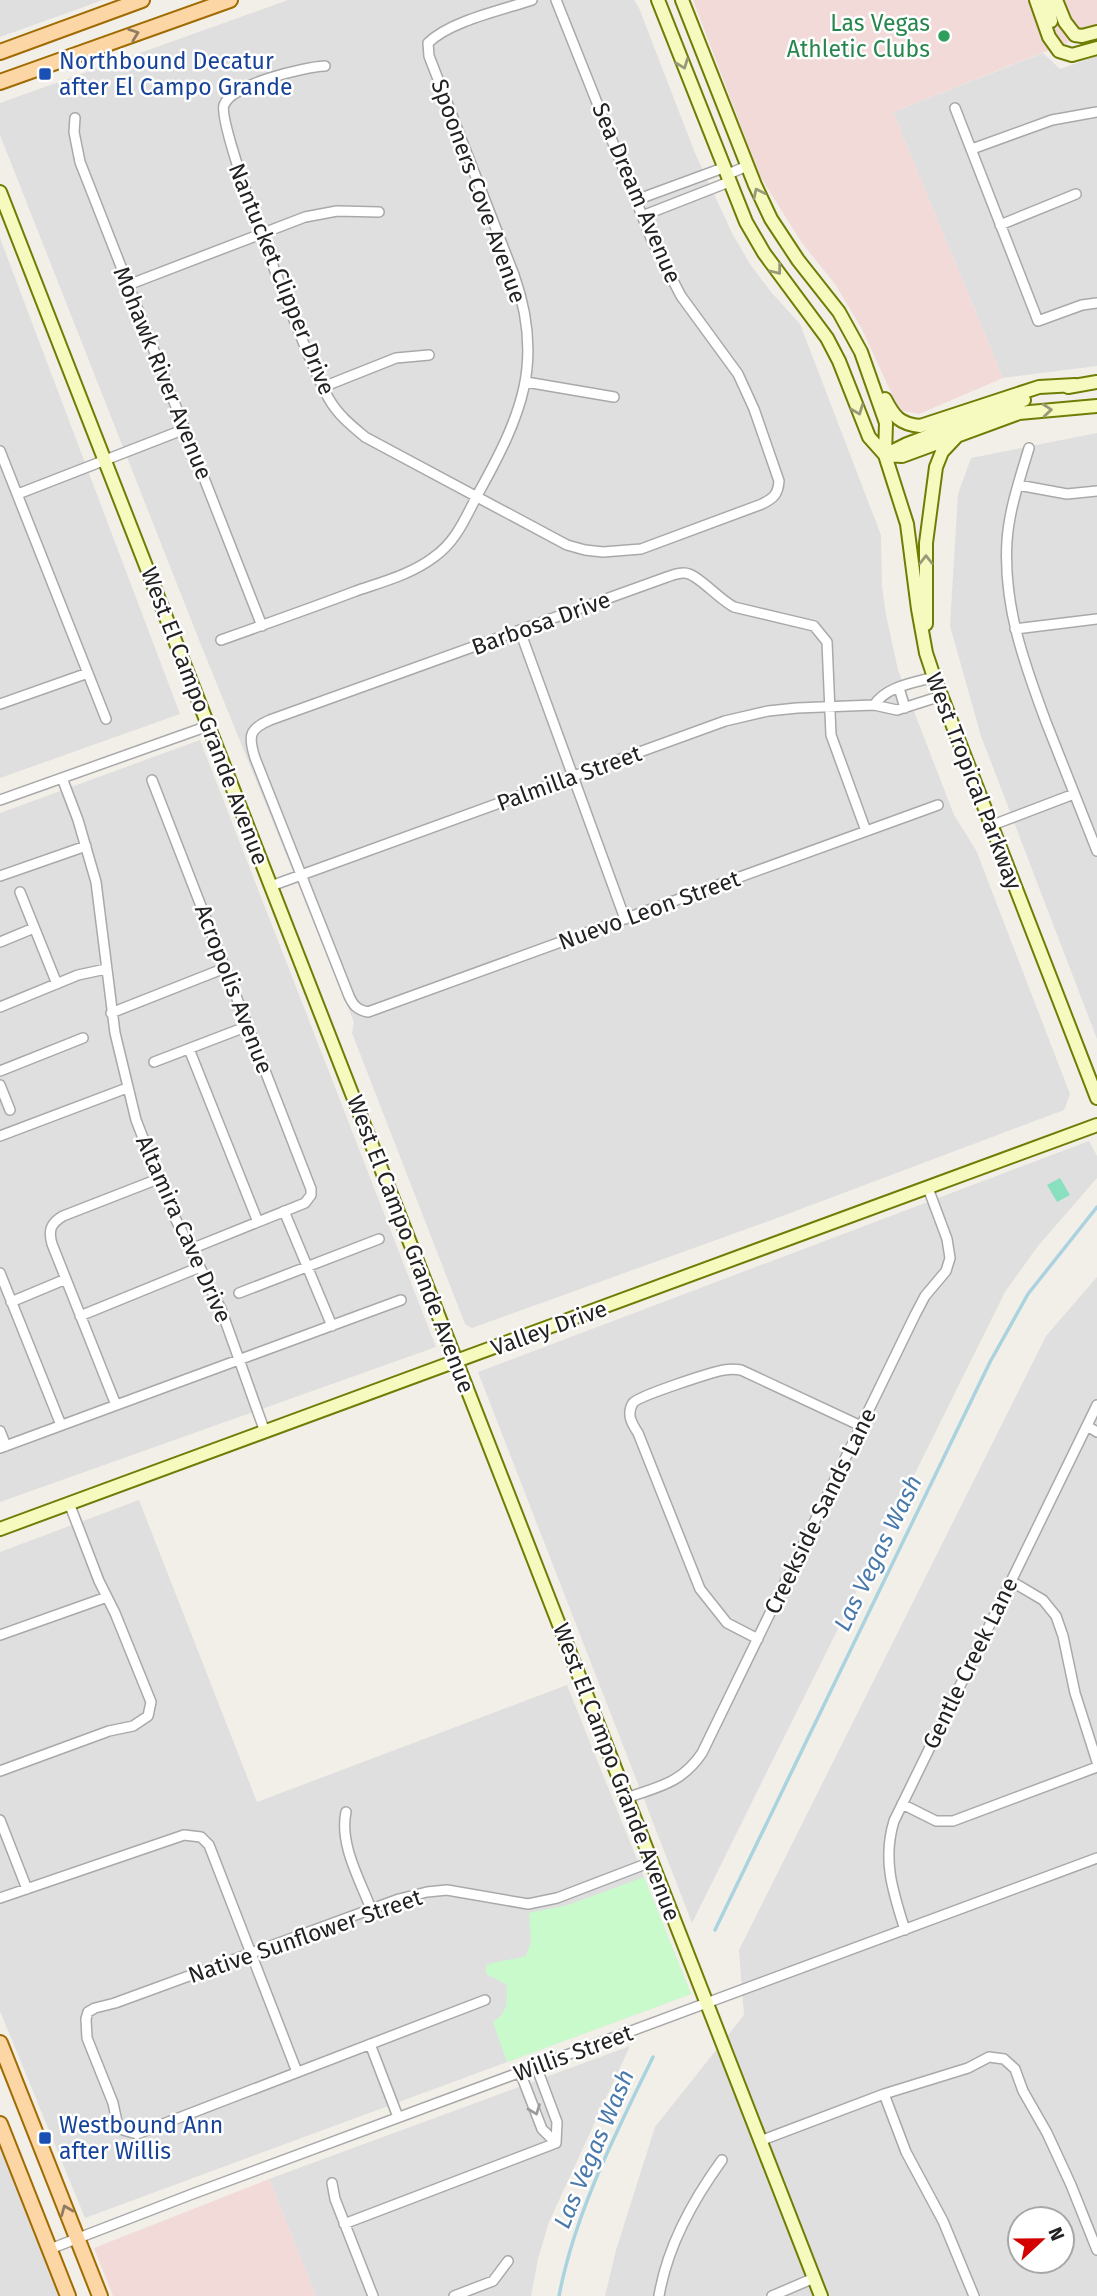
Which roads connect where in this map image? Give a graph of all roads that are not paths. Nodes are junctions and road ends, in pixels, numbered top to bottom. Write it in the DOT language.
graph roads {
  1 [pos="142,0"];
  2 [pos="230,0"];
  3 [pos="532,0"];
  4 [pos="556,0"];
  5 [pos="658,0"];
  6 [pos="682,0"];
  7 [pos="1036,0"];
  8 [pos="1046,0"];
  9 [pos="1056,0"];
  10 [pos="1097,32"];
  11 [pos="1049,37"];
  12 [pos="1097,48"];
  13 [pos="0,52"];
  14 [pos="325,66"];
  15 [pos="0,82"];
  16 [pos="955,108"];
  17 [pos="1097,112"];
  18 [pos="75,118"];
  19 [pos="972,149"];
  20 [pos="747,166"];
  21 [pos="726,175"];
  22 [pos="671,187"];
  23 [pos="0,192"];
  24 [pos="1076,194"];
  25 [pos="636,200"];
  26 [pos="677,203"];
  27 [pos="379,212"];
  28 [pos="642,216"];
  29 [pos="1000,225"];
  30 [pos="262,233"];
  31 [pos="128,285"];
  32 [pos="1097,303"];
  33 [pos="861,352"];
  34 [pos="429,355"];
  35 [pos="526,382"];
  36 [pos="1097,382"];
  37 [pos="1075,385"];
  38 [pos="323,387"];
  39 [pos="614,397"];
  40 [pos="1097,406"];
  41 [pos="186,429"];
  42 [pos="958,435"];
  43 [pos="1029,448"];
  44 [pos="0,451"];
  45 [pos="885,455"];
  46 [pos="104,461"];
  47 [pos="1017,485"];
  48 [pos="1097,491"];
  49 [pos="778,492"];
  50 [pos="18,494"];
  51 [pos="476,497"];
  52 [pos="1097,619"];
  53 [pos="262,626"];
  54 [pos="1015,629"];
  55 [pos="520,631"];
  56 [pos="221,640"];
  57 [pos="926,653"];
  58 [pos="88,673"];
  59 [pos="934,677"];
  60 [pos="898,688"];
  61 [pos="941,696"];
  62 [pos="0,704"];
  63 [pos="874,705"];
  64 [pos="830,708"];
  65 [pos="905,708"];
  66 [pos="106,719"];
  67 [pos="208,726"];
  68 [pos="572,776"];
  69 [pos="62,778"];
  70 [pos="152,780"];
  71 [pos="1074,793"];
  72 [pos="0,800"];
  73 [pos="938,805"];
  74 [pos="990,826"];
  75 [pos="866,831"];
  76 [pos="86,846"];
  77 [pos="1097,851"];
  78 [pos="302,874"];
  79 [pos="0,876"];
  80 [pos="271,886"];
  81 [pos="20,892"];
  82 [pos="625,919"];
  83 [pos="34,928"];
  84 [pos="0,942"];
  85 [pos="225,968"];
  86 [pos="106,969"];
  87 [pos="57,984"];
  88 [pos="0,1007"];
  89 [pos="111,1013"];
  90 [pos="248,1026"];
  91 [pos="83,1038"];
  92 [pos="189,1049"];
  93 [pos="154,1062"];
  94 [pos="0,1071"];
  95 [pos="0,1085"];
  96 [pos="127,1088"];
  97 [pos="1097,1098"];
  98 [pos="10,1110"];
  99 [pos="1097,1125"];
  100 [pos="0,1136"];
  101 [pos="158,1179"];
  102 [pos="928,1188"];
  103 [pos="284,1212"];
  104 [pos="258,1222"];
  105 [pos="379,1239"];
  106 [pos="191,1250"];
  107 [pos="200,1267"];
  108 [pos="308,1267"];
  109 [pos="0,1273"];
  110 [pos="66,1279"];
  111 [pos="239,1293"];
  112 [pos="401,1300"];
  113 [pos="11,1301"];
  114 [pos="80,1316"];
  115 [pos="332,1325"];
  116 [pos="240,1360"];
  117 [pos="457,1361"];
  118 [pos="116,1405"];
  119 [pos="1097,1405"];
  120 [pos="61,1425"];
  121 [pos="861,1426"];
  122 [pos="1087,1426"];
  123 [pos="0,1431"];
  124 [pos="265,1432"];
  125 [pos="1097,1432"];
  126 [pos="3,1447"];
  127 [pos="69,1503"];
  128 [pos="0,1530"];
  129 [pos="1011,1581"];
  130 [pos="107,1597"];
  131 [pos="0,1635"];
  132 [pos="758,1639"];
  133 [pos="1097,1765"];
  134 [pos="0,1771"];
  135 [pos="626,1798"];
  136 [pos="902,1804"];
  137 [pos="346,1812"];
  138 [pos="0,1820"];
  139 [pos="1097,1858"];
  140 [pos="651,1862"];
  141 [pos="27,1889"];
  142 [pos="0,1898"];
  143 [pos="371,1909"];
  144 [pos="905,1930"];
  145 [pos="251,1954"];
  146 [pos="485,2000"];
  147 [pos="707,2003"];
  148 [pos="0,2043"];
  149 [pos="370,2044"];
  150 [pos="536,2066"];
  151 [pos="297,2072"];
  152 [pos="520,2072"];
  153 [pos="884,2094"];
  154 [pos="398,2118"];
  155 [pos="0,2123"];
  156 [pos="760,2141"];
  157 [pos="556,2143"];
  158 [pos="722,2160"];
  159 [pos="332,2183"];
  160 [pos="344,2224"];
  161 [pos="78,2239"];
  162 [pos="50,2249"];
  163 [pos="1097,2250"];
  164 [pos="508,2261"];
  165 [pos="814,2278"];
  166 [pos="68,2296"];
  167 [pos="100,2296"];
  168 [pos="373,2296"];
  169 [pos="454,2296"];
  170 [pos="659,2296"];
  171 [pos="772,2296"];
  172 [pos="821,2296"];
  173 [pos="974,2296"];
  1 -- 13 [label="main road"];
  15 -- 2 [label="main road, one-way"];
  3 -- 35 [label="street, Spooners Cove Avenue"];
  4 -- 25 [label="street, Sea Dream Avenue"];
  5 -- 21 [label="street, West Tropical Parkway, one-way"];
  6 -- 20 [label="street, West Tropical Parkway"];
  7 -- 11 [label="street"];
  8 -- 11 [label="street"];
  9 -- 10 [label="street"];
  11 -- 12 [label="street"];
  14 -- 30 [label="street, Nantucket Clipper Drive"];
  16 -- 19 [label="street"];
  17 -- 19 [label="street"];
  18 -- 31 [label="street, Mohawk River Avenue"];
  19 -- 29 [label="street"];
  20 -- 21 [label="street"];
  33 -- 20 [label="street, West Tropical Parkway, one-way"];
  21 -- 22 [label="street"];
  21 -- 26 [label="street"];
  21 -- 45 [label="street, West Tropical Parkway, one-way"];
  22 -- 25 [label="street"];
  22 -- 26 [label="street"];
  23 -- 46 [label="street, West El Campo Grande Avenue"];
  24 -- 29 [label="street"];
  25 -- 28 [label="street, Sea Dream Avenue"];
  26 -- 28 [label="street"];
  27 -- 30 [label="street"];
  28 -- 49 [label="street, Sea Dream Avenue"];
  29 -- 32 [label="street"];
  30 -- 31 [label="street"];
  30 -- 38 [label="street, Nantucket Clipper Drive"];
  31 -- 41 [label="street, Mohawk River Avenue"];
  33 -- 37 [label="street"];
  33 -- 45 [label="street, West Tropical Parkway"];
  34 -- 38 [label="street"];
  35 -- 39 [label="street"];
  35 -- 51 [label="street, Spooners Cove Avenue"];
  36 -- 37 [label="street"];
  37 -- 45 [label="street"];
  38 -- 51 [label="street, Nantucket Clipper Drive"];
  42 -- 40 [label="street, one-way"];
  41 -- 46 [label="street"];
  41 -- 53 [label="street, Mohawk River Avenue"];
  42 -- 45 [label="street"];
  57 -- 42 [label="street, one-way"];
  43 -- 47 [label="street"];
  44 -- 50 [label="street"];
  45 -- 57 [label="street, West Tropical Parkway"];
  46 -- 50 [label="street"];
  46 -- 67 [label="street, West El Campo Grande Avenue"];
  47 -- 48 [label="street"];
  47 -- 54 [label="street"];
  49 -- 51 [label="street, Nantucket Clipper Drive"];
  50 -- 58 [label="street"];
  51 -- 53 [label="street, Spooners Cove Avenue"];
  52 -- 54 [label="street"];
  53 -- 56 [label="street, Spooners Cove Avenue"];
  54 -- 71 [label="street"];
  55 -- 64 [label="street, Barbosa Drive"];
  55 -- 68 [label="street"];
  55 -- 78 [label="street, Barbosa Drive"];
  57 -- 59 [label="street, West Tropical Parkway"];
  58 -- 62 [label="street"];
  58 -- 66 [label="street"];
  59 -- 60 [label="street"];
  59 -- 61 [label="street, West Tropical Parkway"];
  60 -- 63 [label="street"];
  60 -- 65 [label="street"];
  61 -- 65 [label="street, Palmilla Street"];
  61 -- 74 [label="street, West Tropical Parkway"];
  63 -- 64 [label="street, Palmilla Street"];
  63 -- 65 [label="street, Palmilla Street"];
  64 -- 68 [label="street, Palmilla Street"];
  64 -- 75 [label="street"];
  67 -- 69 [label="street"];
  67 -- 80 [label="street, West El Campo Grande Avenue"];
  68 -- 78 [label="street, Palmilla Street"];
  68 -- 82 [label="street"];
  69 -- 72 [label="street"];
  69 -- 76 [label="street, Altamira Cave Drive"];
  70 -- 85 [label="street, Acropolis Avenue"];
  71 -- 74 [label="street"];
  71 -- 77 [label="street"];
  73 -- 75 [label="street, Nuevo Leon Street"];
  74 -- 97 [label="street, West Tropical Parkway"];
  75 -- 82 [label="street, Nuevo Leon Street"];
  76 -- 79 [label="street"];
  76 -- 86 [label="street, Altamira Cave Drive"];
  78 -- 80 [label="street, Palmilla Street"];
  78 -- 82 [label="street, Nuevo Leon Street"];
  80 -- 117 [label="street, West El Campo Grande Avenue"];
  81 -- 83 [label="street"];
  83 -- 84 [label="street"];
  83 -- 87 [label="street"];
  85 -- 89 [label="street"];
  85 -- 90 [label="street, Acropolis Avenue"];
  86 -- 87 [label="street"];
  86 -- 89 [label="street, Altamira Cave Drive"];
  87 -- 88 [label="street"];
  89 -- 96 [label="street, Altamira Cave Drive"];
  90 -- 92 [label="street"];
  90 -- 103 [label="street, Acropolis Avenue"];
  91 -- 94 [label="street"];
  92 -- 93 [label="street"];
  92 -- 104 [label="street"];
  95 -- 98 [label="street"];
  96 -- 100 [label="street"];
  96 -- 101 [label="street, Altamira Cave Drive"];
  99 -- 102 [label="street, Valley Drive"];
  101 -- 106 [label="street, Altamira Cave Drive"];
  101 -- 110 [label="street"];
  102 -- 117 [label="street, Valley Drive"];
  102 -- 121 [label="street, Creekside Sands Lane"];
  103 -- 104 [label="street"];
  103 -- 108 [label="street"];
  104 -- 106 [label="street"];
  105 -- 108 [label="street"];
  106 -- 107 [label="street, Altamira Cave Drive"];
  107 -- 114 [label="street"];
  107 -- 116 [label="street, Altamira Cave Drive"];
  108 -- 111 [label="street"];
  108 -- 115 [label="street"];
  109 -- 113 [label="street"];
  110 -- 113 [label="street"];
  110 -- 114 [label="street"];
  112 -- 115 [label="street"];
  113 -- 120 [label="street"];
  114 -- 118 [label="street"];
  115 -- 116 [label="street"];
  116 -- 118 [label="street"];
  116 -- 124 [label="street, Altamira Cave Drive"];
  117 -- 124 [label="street, Valley Drive"];
  117 -- 135 [label="street, West El Campo Grande Avenue"];
  118 -- 120 [label="street"];
  119 -- 122 [label="street, Gentle Creek Lane"];
  120 -- 126 [label="street"];
  121 -- 132 [label="street, Creekside Sands Lane"];
  121 -- 132 [label="street"];
  122 -- 125 [label="street"];
  122 -- 129 [label="street, Gentle Creek Lane"];
  123 -- 126 [label="street"];
  124 -- 127 [label="street, Valley Drive"];
  127 -- 128 [label="street, Valley Drive"];
  127 -- 130 [label="street"];
  129 -- 133 [label="street"];
  129 -- 136 [label="street, Gentle Creek Lane"];
  130 -- 131 [label="street"];
  130 -- 134 [label="street"];
  132 -- 135 [label="street, Creekside Sands Lane"];
  133 -- 136 [label="street"];
  135 -- 140 [label="street, West El Campo Grande Avenue"];
  136 -- 144 [label="street, Gentle Creek Lane"];
  137 -- 143 [label="street"];
  138 -- 141 [label="street"];
  139 -- 144 [label="street, Willis Street"];
  140 -- 143 [label="street, Native Sunflower Street"];
  140 -- 147 [label="street, West El Campo Grande Avenue"];
  141 -- 142 [label="street"];
  141 -- 145 [label="street"];
  143 -- 145 [label="street, Native Sunflower Street"];
  144 -- 147 [label="street, Willis Street"];
  145 -- 151 [label="street"];
  145 -- 151 [label="street, Native Sunflower Street"];
  146 -- 149 [label="street"];
  147 -- 150 [label="street, Willis Street"];
  147 -- 156 [label="street, West El Campo Grande Avenue"];
  161 -- 148 [label="main road, one-way"];
  149 -- 151 [label="street"];
  149 -- 154 [label="street"];
  150 -- 152 [label="street, Willis Street"];
  150 -- 157 [label="street"];
  152 -- 154 [label="street, Willis Street"];
  152 -- 157 [label="street, one-way"];
  153 -- 156 [label="street"];
  153 -- 163 [label="street"];
  153 -- 173 [label="street"];
  154 -- 161 [label="street, Willis Street"];
  155 -- 162 [label="main road"];
  156 -- 165 [label="street, West El Campo Grande Avenue"];
  157 -- 160 [label="street"];
  158 -- 170 [label="street"];
  159 -- 160 [label="street"];
  160 -- 168 [label="street"];
  161 -- 162 [label="street, Willis Street"];
  161 -- 167 [label="main road"];
  162 -- 166 [label="main road"];
  164 -- 169 [label="street"];
  165 -- 171 [label="street"];
  165 -- 172 [label="street, West El Campo Grande Avenue"];
}
